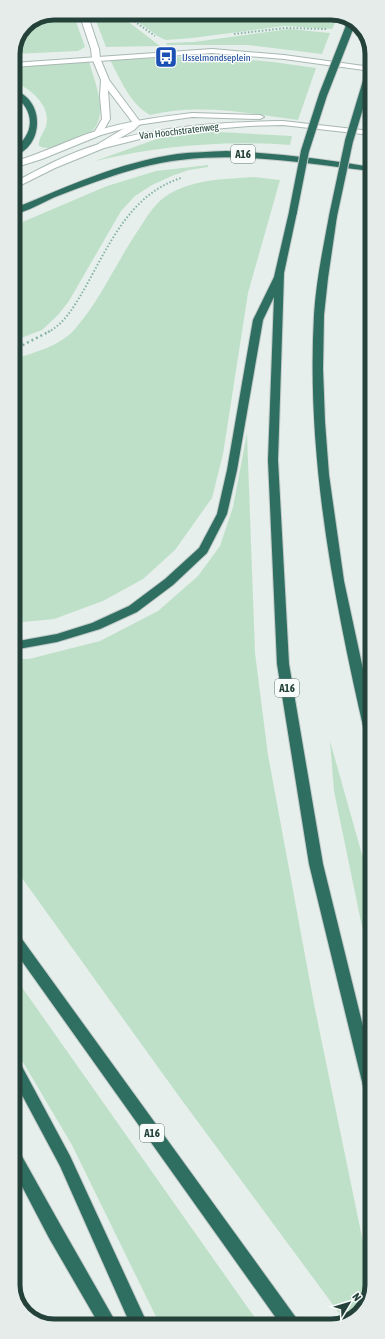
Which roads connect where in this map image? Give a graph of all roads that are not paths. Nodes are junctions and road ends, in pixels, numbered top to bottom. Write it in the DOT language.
graph roads {
  1 [pos="85,20"];
  2 [pos="350,26"];
  3 [pos="96,58"];
  4 [pos="20,64"];
  5 [pos="365,68"];
  6 [pos="105,80"];
  7 [pos="365,84"];
  8 [pos="20,98"];
  9 [pos="137,122"];
  10 [pos="283,124"];
  11 [pos="98,133"];
  12 [pos="365,133"];
  13 [pos="101,146"];
  14 [pos="20,148"];
  15 [pos="20,163"];
  16 [pos="365,168"];
  17 [pos="20,182"];
  18 [pos="20,209"];
  19 [pos="280,273"];
  20 [pos="20,645"];
  21 [pos="365,711"];
  22 [pos="20,947"];
  23 [pos="365,1065"];
  24 [pos="20,1077"];
  25 [pos="20,1167"];
  26 [pos="106,1319"];
  27 [pos="137,1319"];
  28 [pos="287,1319"];
  1 -- 3 [label="street"];
  2 -- 19 [label="highway, A16, bridge"];
  3 -- 4 [label="street"];
  3 -- 5 [label="street"];
  3 -- 6 [label="street"];
  6 -- 9 [label="street"];
  6 -- 11 [label="street"];
  7 -- 21 [label="highway, bridge"];
  8 -- 14 [label="highway"];
  9 -- 10 [label="street, Van Hoochstratenweg"];
  9 -- 11 [label="street, Van Hoochstratenweg"];
  9 -- 13 [label="street"];
  10 -- 12 [label="street, Van Hoochstratenweg"];
  10 -- 13 [label="street, Van Hoochstratenweg"];
  11 -- 15 [label="street, Van Hoochstratenweg"];
  13 -- 17 [label="street, Van Hoochstratenweg"];
  16 -- 18 [label="highway, A16"];
  19 -- 20 [label="highway, A16"];
  19 -- 23 [label="highway, A16"];
  22 -- 28 [label="highway, A16"];
  24 -- 27 [label="highway"];
  25 -- 26 [label="highway"];
}
